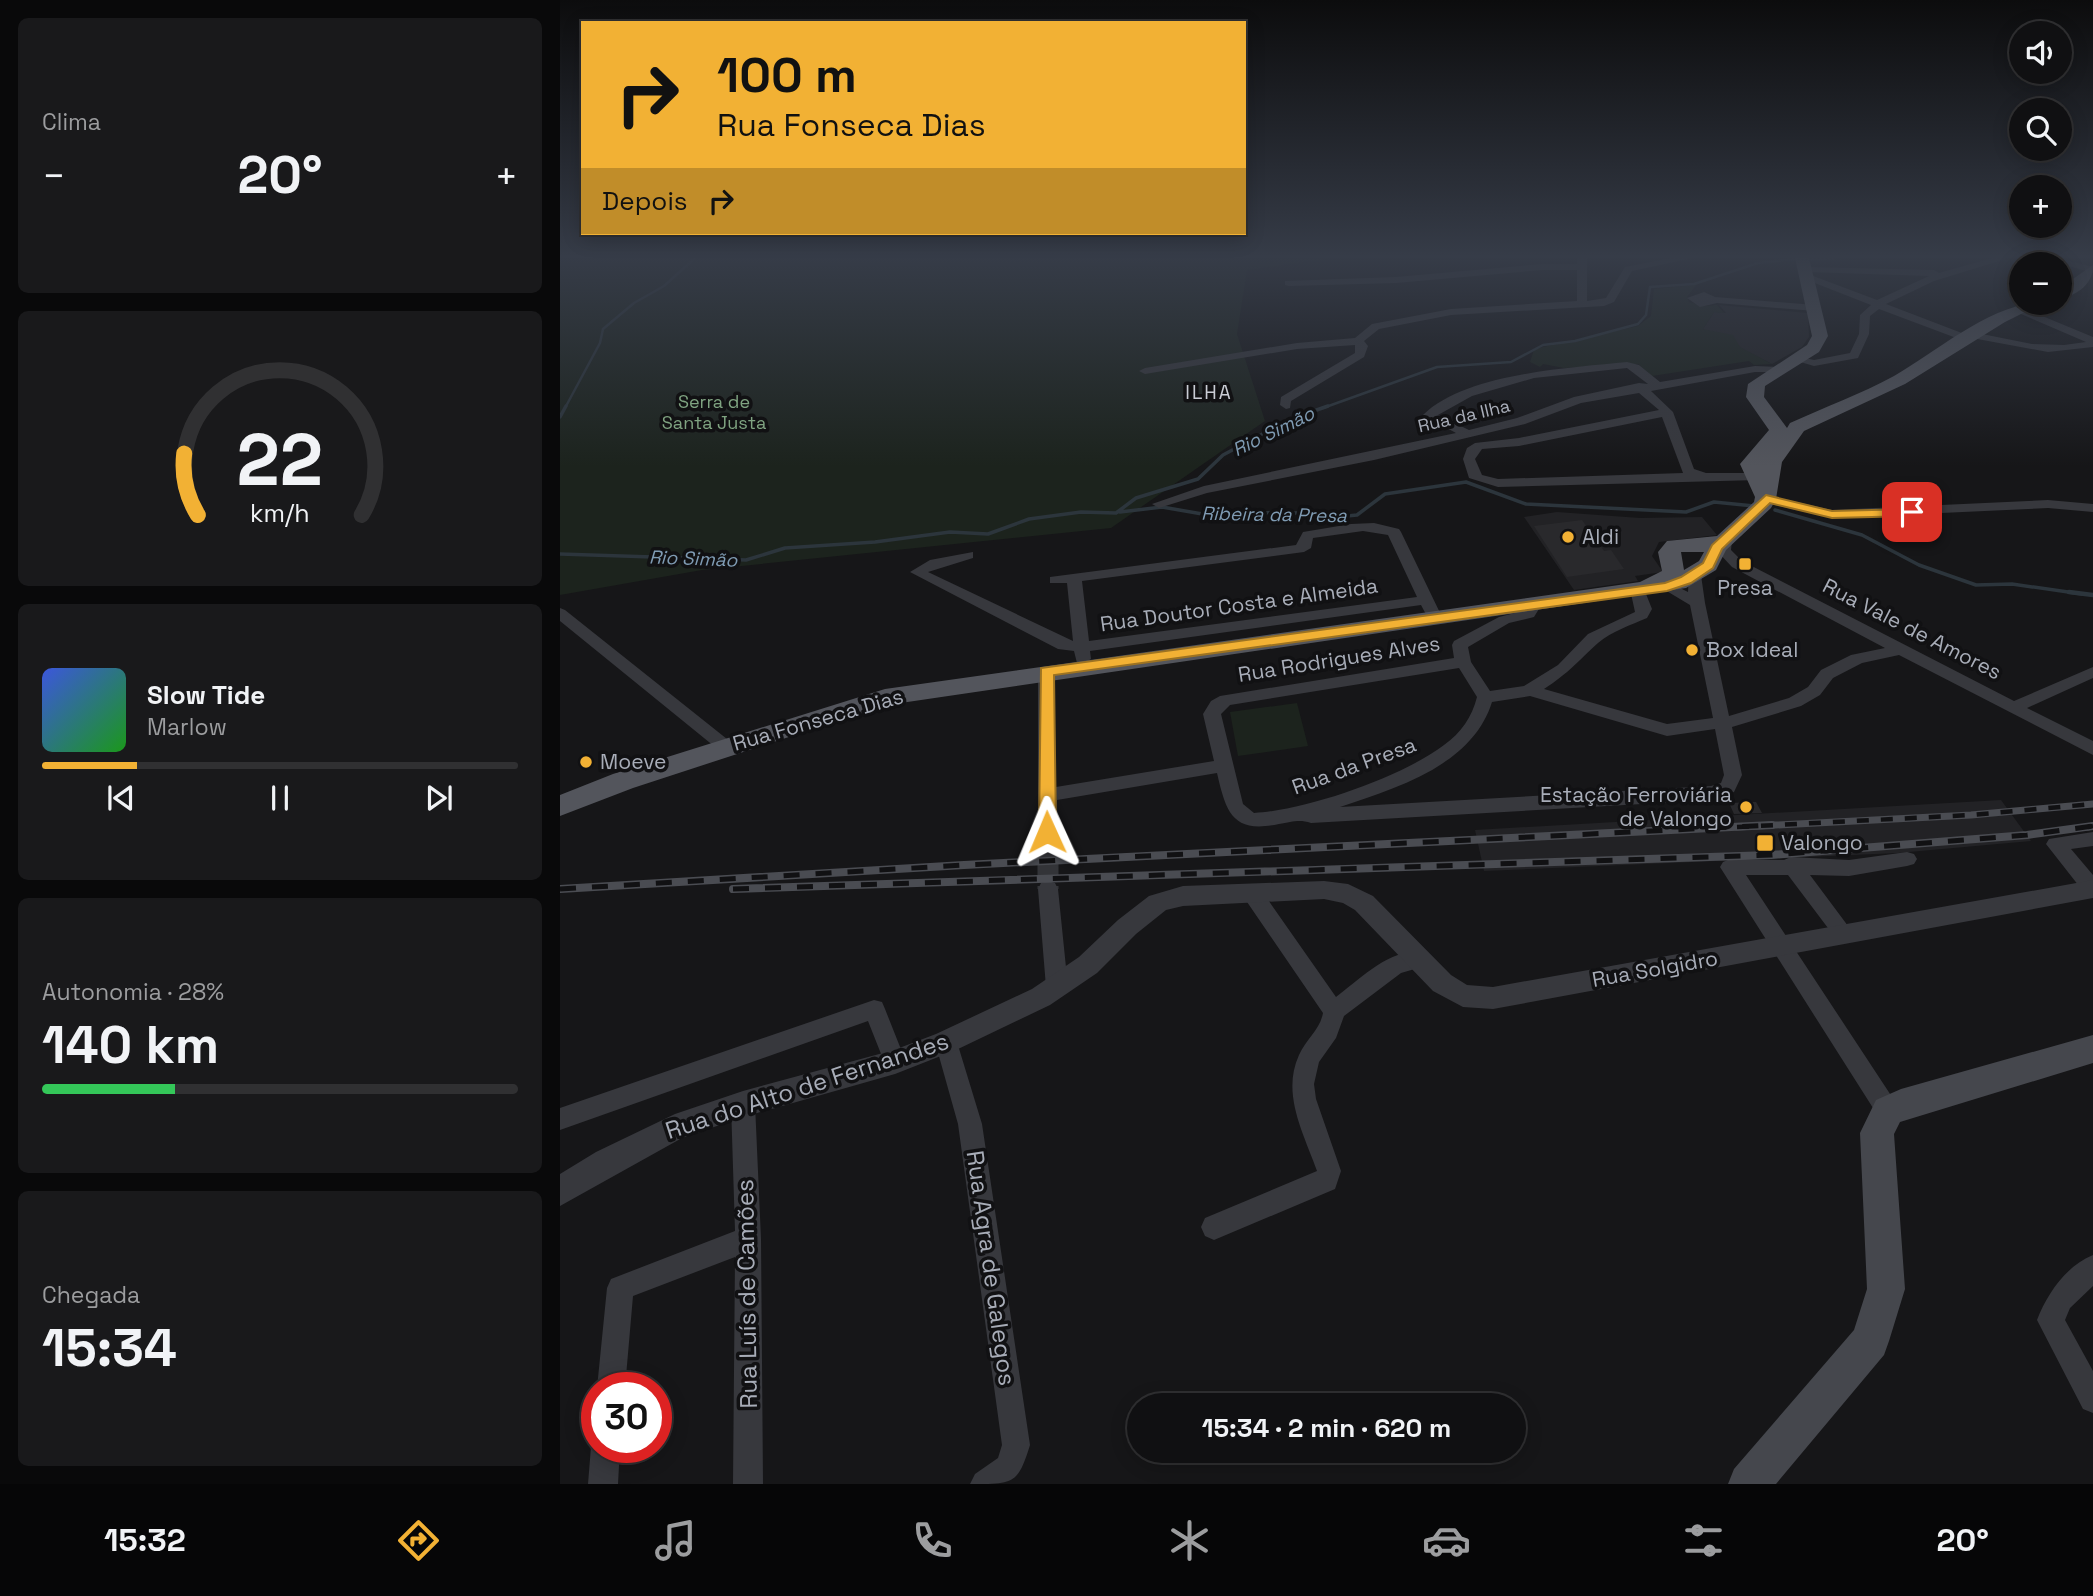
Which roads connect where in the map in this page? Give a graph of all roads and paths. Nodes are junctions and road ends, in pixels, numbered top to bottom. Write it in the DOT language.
graph roads {
  1 [pos="1375,327"];
  2 [pos="1820,327"];
  3 [pos="1864,327"];
  4 [pos="1943,327"];
  5 [pos="1987,327"];
  6 [pos="2058,327"];
  7 [pos="1970,337"];
  8 [pos="1358,341"];
  9 [pos="2093,343"];
  10 [pos="1796,359"];
  11 [pos="1777,369"];
  12 [pos="1144,371"];
  13 [pos="1655,384"];
  14 [pos="1639,387"];
  15 [pos="1286,405"];
  16 [pos="1667,412"];
  17 [pos="1787,432"];
  18 [pos="1466,433"];
  19 [pos="1685,461"];
  20 [pos="1772,462"];
  21 [pos="1752,471"];
  22 [pos="1698,476"];
  23 [pos="1766,499"];
  24 [pos="1159,504"];
  25 [pos="2093,508"];
  26 [pos="968,555"];
  27 [pos="1691,572"];
  28 [pos="1074,578"];
  29 [pos="1055,580"];
  30 [pos="1534,604"];
  31 [pos="1430,609"];
  32 [pos="560,613"];
  33 [pos="1902,649"];
  34 [pos="1083,657"];
  35 [pos="1462,662"];
  36 [pos="1046,672"];
  37 [pos="2093,672"];
  38 [pos="1530,690"];
  39 [pos="1485,697"];
  40 [pos="2014,707"];
  41 [pos="1722,721"];
  42 [pos="726,747"];
  43 [pos="2093,749"];
  44 [pos="1226,765"];
  45 [pos="623,781"];
  46 [pos="1385,784"];
  47 [pos="1047,795"];
  48 [pos="560,799"];
  49 [pos="560,806"];
  50 [pos="1410,810"];
  51 [pos="1280,817"];
  52 [pos="2093,839"];
  53 [pos="1048,855"];
  54 [pos="1907,859"];
  55 [pos="1791,865"];
  56 [pos="1048,889"];
  57 [pos="2093,889"];
  58 [pos="1252,893"];
  59 [pos="1844,934"];
  60 [pos="1781,946"];
  61 [pos="1418,960"];
  62 [pos="1058,986"];
  63 [pos="1334,1011"];
  64 [pos="946,1042"];
  65 [pos="2093,1049"];
  66 [pos="895,1062"];
  67 [pos="743,1104"];
  68 [pos="1888,1111"];
  69 [pos="560,1119"];
  70 [pos="560,1191"];
  71 [pos="1214,1227"];
  72 [pos="748,1239"];
  73 [pos="2093,1268"];
  74 [pos="612,1372"];
  75 [pos="2093,1399"];
  76 [pos="605,1463"];
  77 [pos="603,1484"];
  78 [pos="748,1484"];
  79 [pos="985,1484"];
  80 [pos="1749,1484"];
  1 -- 8 [label="street"];
  2 -- 10 [label="main road"];
  3 -- 10 [label="street"];
  4 -- 7 [label="street"];
  5 -- 7 [label="main road"];
  6 -- 9 [label="street"];
  7 -- 9 [label="street"];
  7 -- 17 [label="main road"];
  8 -- 12 [label="street"];
  8 -- 15 [label="street"];
  10 -- 11 [label="main road"];
  11 -- 13 [label="street, Rua da Ilha"];
  11 -- 17 [label="main road"];
  13 -- 14 [label="street, Rua da Ilha"];
  13 -- 18 [label="street"];
  14 -- 16 [label="street"];
  14 -- 18 [label="street, Rua da Ilha"];
  16 -- 19 [label="street"];
  16 -- 22 [label="street"];
  17 -- 20 [label="main road"];
  17 -- 21 [label="main road"];
  18 -- 24 [label="street, Rua da Ilha"];
  19 -- 21 [label="street"];
  19 -- 22 [label="street"];
  20 -- 21 [label="main road"];
  20 -- 23 [label="main road"];
  21 -- 22 [label="street"];
  21 -- 23 [label="main road"];
  23 -- 25 [label="street"];
  23 -- 27 [label="main road"];
  26 -- 34 [label="street"];
  27 -- 30 [label="main road, Rua Fonseca Dias"];
  27 -- 33 [label="street, Rua Vale de Amores"];
  27 -- 38 [label="street"];
  27 -- 41 [label="street"];
  28 -- 29 [label="street"];
  28 -- 31 [label="street"];
  28 -- 34 [label="street"];
  30 -- 31 [label="main road, Rua Fonseca Dias"];
  30 -- 35 [label="street"];
  31 -- 34 [label="main road, Rua Fonseca Dias"];
  32 -- 42 [label="street"];
  33 -- 40 [label="street, Rua Vale de Amores"];
  33 -- 41 [label="street"];
  34 -- 36 [label="main road, Rua Fonseca Dias"];
  35 -- 39 [label="street"];
  35 -- 44 [label="street, Rua Rodrigues Alves"];
  36 -- 42 [label="main road, Rua Fonseca Dias"];
  36 -- 47 [label="street"];
  37 -- 40 [label="street"];
  38 -- 39 [label="street"];
  38 -- 41 [label="street"];
  39 -- 46 [label="street, Rua da Presa"];
  40 -- 43 [label="street, Rua Vale de Amores"];
  41 -- 50 [label="street"];
  42 -- 45 [label="main road, Rua Fonseca Dias"];
  44 -- 47 [label="street"];
  44 -- 51 [label="street, Rua da Presa"];
  45 -- 48 [label="main road, Rua Fonseca Dias"];
  45 -- 49 [label="main road, Rua Fonseca Dias"];
  46 -- 50 [label="street"];
  46 -- 51 [label="street, Rua da Presa"];
  47 -- 53 [label="street"];
  50 -- 51 [label="street"];
  52 -- 57 [label="street, Rua Solgidro"];
  54 -- 55 [label="street"];
  55 -- 59 [label="street"];
  55 -- 60 [label="street"];
  56 -- 62 [label="street"];
  57 -- 59 [label="street, Rua Solgidro"];
  58 -- 61 [label="street, Rua Solgidro"];
  58 -- 62 [label="street, Rua Solgidro"];
  58 -- 63 [label="street"];
  59 -- 60 [label="street, Rua Solgidro"];
  60 -- 61 [label="street, Rua Solgidro"];
  60 -- 68 [label="street"];
  61 -- 63 [label="street"];
  62 -- 64 [label="street, Rua do Alto de Fernandes"];
  63 -- 71 [label="street"];
  64 -- 66 [label="street, Rua do Alto de Fernandes"];
  64 -- 79 [label="street, Rua Agra de Galegos"];
  65 -- 68 [label="main road"];
  66 -- 67 [label="street, Rua do Alto de Fernandes"];
  66 -- 69 [label="street"];
  67 -- 70 [label="street, Rua do Alto de Fernandes"];
  67 -- 72 [label="street, Rua Luís de Camões"];
  68 -- 80 [label="main road"];
  72 -- 74 [label="street"];
  72 -- 78 [label="street, Rua Luís de Camões"];
  73 -- 75 [label="street"];
  76 -- 77 [label="street"];
}
